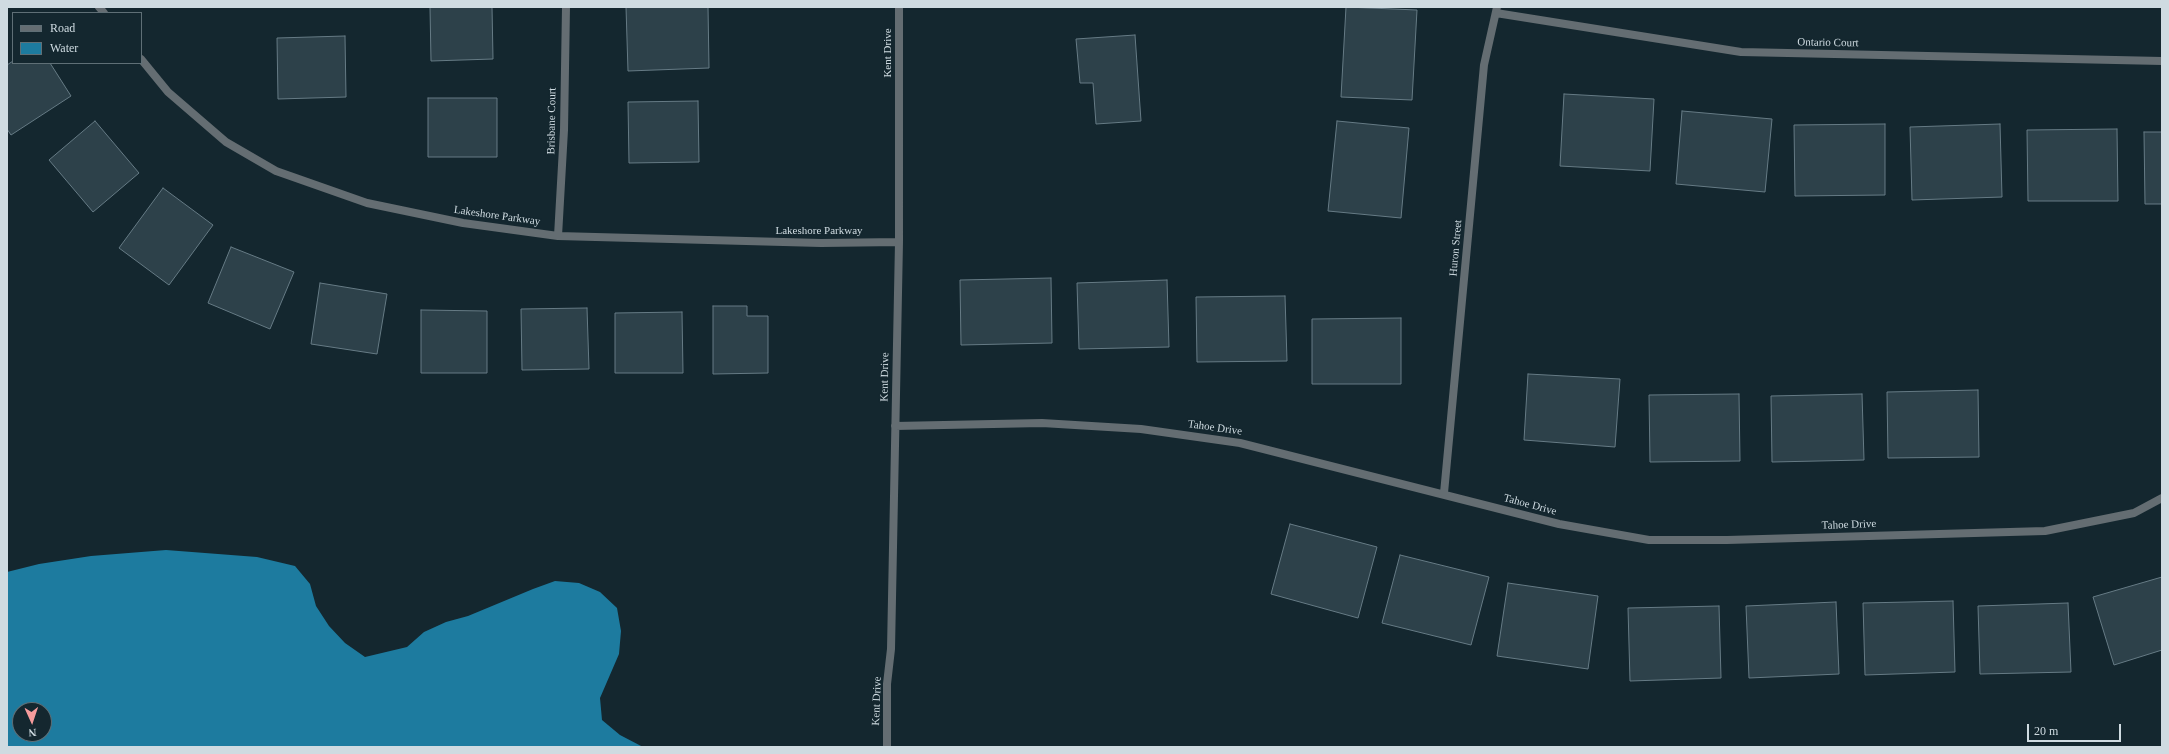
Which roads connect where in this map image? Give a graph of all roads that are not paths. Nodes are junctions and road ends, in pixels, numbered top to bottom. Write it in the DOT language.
graph roads {
  1 [pos="566,7"];
  2 [pos="899,7"];
  3 [pos="1497,10"];
  4 [pos="142,59"];
  5 [pos="2162,61"];
  6 [pos="558,236"];
  7 [pos="899,242"];
  8 [pos="895,426"];
  9 [pos="1444,493"];
  10 [pos="2162,498"];
  11 [pos="887,747"];
  1 -- 6 [label="street, Brisbane Court"];
  2 -- 7 [label="street, Kent Drive"];
  3 -- 5 [label="street, Ontario Court"];
  3 -- 9 [label="street, Huron Street"];
  4 -- 6 [label="street, Lakeshore Parkway"];
  6 -- 7 [label="street, Lakeshore Parkway"];
  7 -- 8 [label="street, Kent Drive"];
  8 -- 9 [label="street, Tahoe Drive"];
  8 -- 11 [label="street, Kent Drive"];
  9 -- 10 [label="street, Tahoe Drive"];
}
